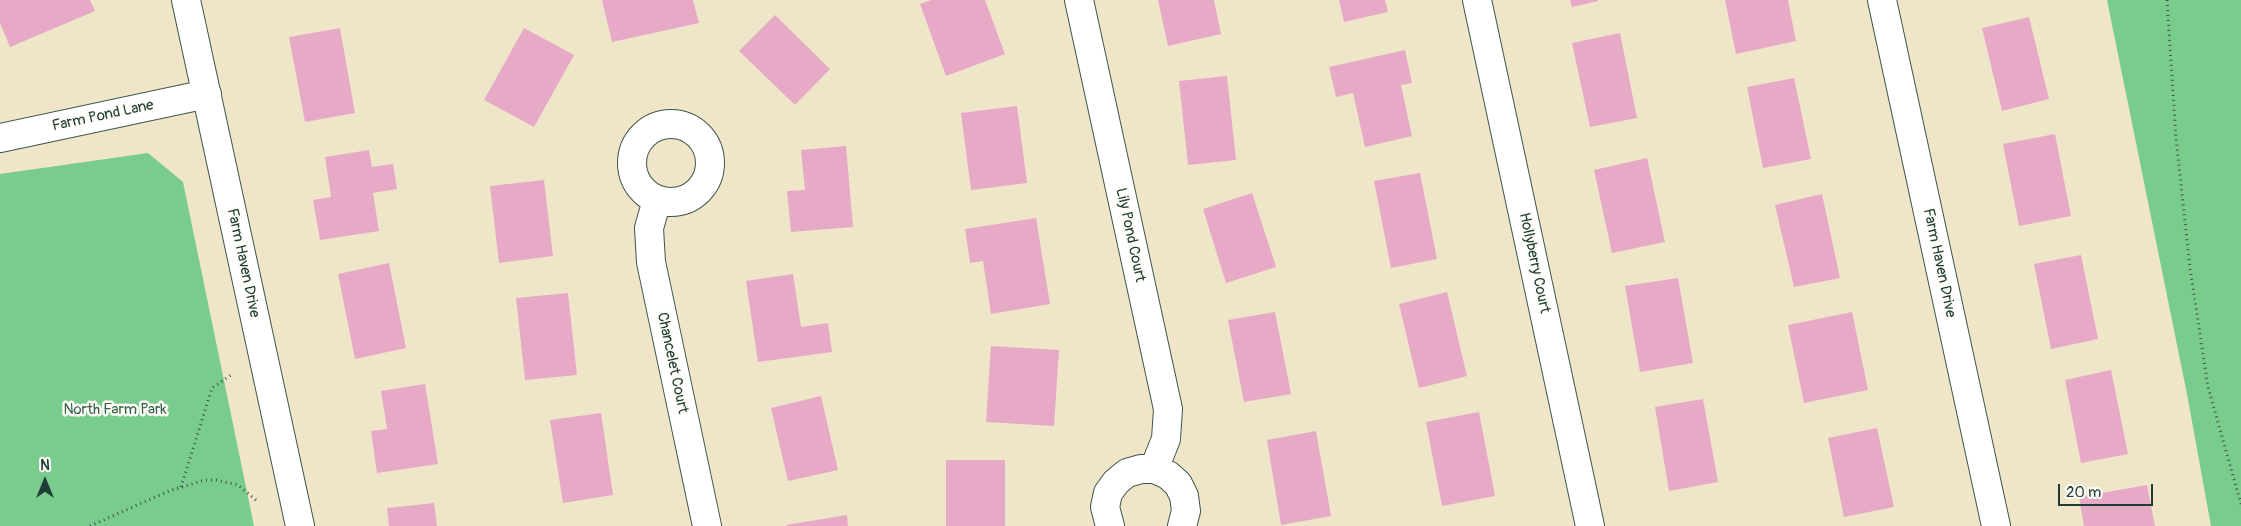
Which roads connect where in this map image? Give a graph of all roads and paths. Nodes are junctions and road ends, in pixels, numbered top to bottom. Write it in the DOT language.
graph roads {
  1 [pos="186,0"];
  2 [pos="1079,0"];
  3 [pos="1477,0"];
  4 [pos="1882,0"];
  5 [pos="2167,0"];
  6 [pos="207,94"];
  7 [pos="0,138"];
  8 [pos="657,200"];
  9 [pos="231,375"];
  10 [pos="1154,469"];
  11 [pos="180,488"];
  12 [pos="257,501"];
  13 [pos="2241,504"];
  14 [pos="90,526"];
  15 [pos="300,526"];
  16 [pos="706,526"];
  17 [pos="1110,526"];
  18 [pos="1182,526"];
  19 [pos="1590,526"];
  20 [pos="1996,526"];
  1 -- 6 [label="street, Farm Haven Drive"];
  2 -- 10 [label="street, Lily Pond Court"];
  3 -- 19 [label="street, Hollyberry Court"];
  4 -- 20 [label="street, Farm Haven Drive"];
  5 -- 13 [label="path"];
  6 -- 7 [label="street, Farm Pond Lane"];
  6 -- 15 [label="street, Farm Haven Drive"];
  8 -- 16 [label="street, Chancelet Court"];
  9 -- 11 [label="path"];
  10 -- 17 [label="street"];
  10 -- 18 [label="street"];
  11 -- 12 [label="path"];
  11 -- 14 [label="path"];
}
